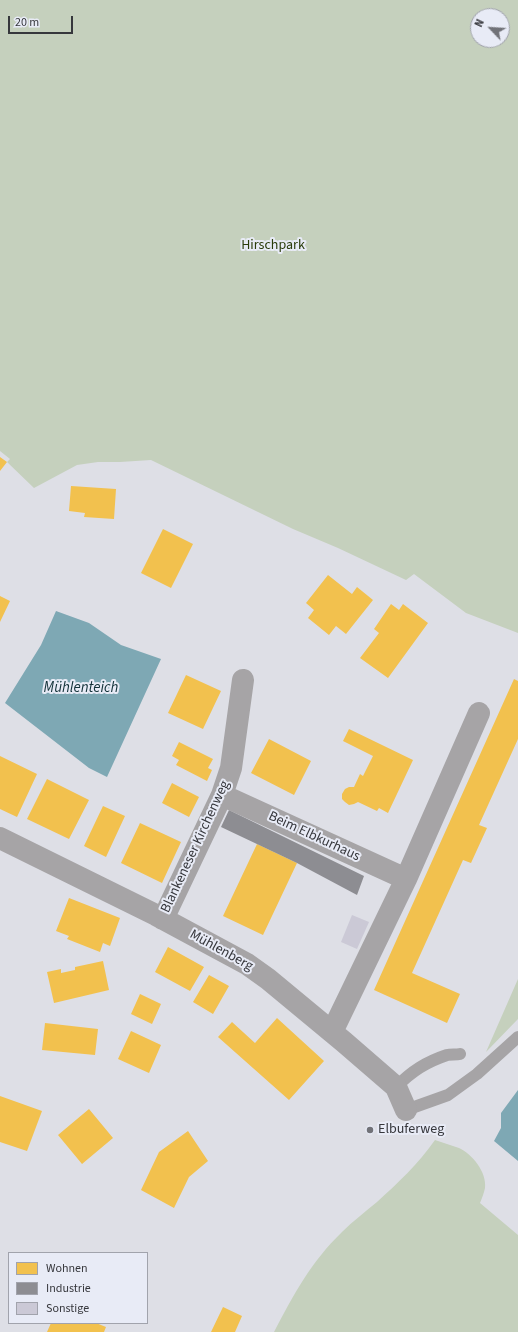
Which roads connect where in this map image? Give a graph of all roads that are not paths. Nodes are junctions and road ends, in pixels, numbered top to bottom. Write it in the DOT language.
graph roads {
  1 [pos="243,680"];
  2 [pos="479,713"];
  3 [pos="222,795"];
  4 [pos="0,838"];
  5 [pos="406,879"];
  6 [pos="163,919"];
  7 [pos="332,1032"];
  8 [pos="518,1038"];
  9 [pos="460,1054"];
  10 [pos="396,1087"];
  11 [pos="406,1110"];
  1 -- 3 [label="street, Blankeneser Kirchenweg"];
  2 -- 5 [label="street"];
  3 -- 5 [label="street, Beim Elbkurhaus"];
  3 -- 6 [label="street, Blankeneser Kirchenweg"];
  4 -- 6 [label="street, Mühlenberg"];
  5 -- 7 [label="street"];
  6 -- 7 [label="street, Mühlenberg"];
  7 -- 10 [label="street, Mühlenberg"];
  8 -- 11 [label="lane"];
  9 -- 10 [label="lane"];
  10 -- 11 [label="street, Mühlenberg"];
}
